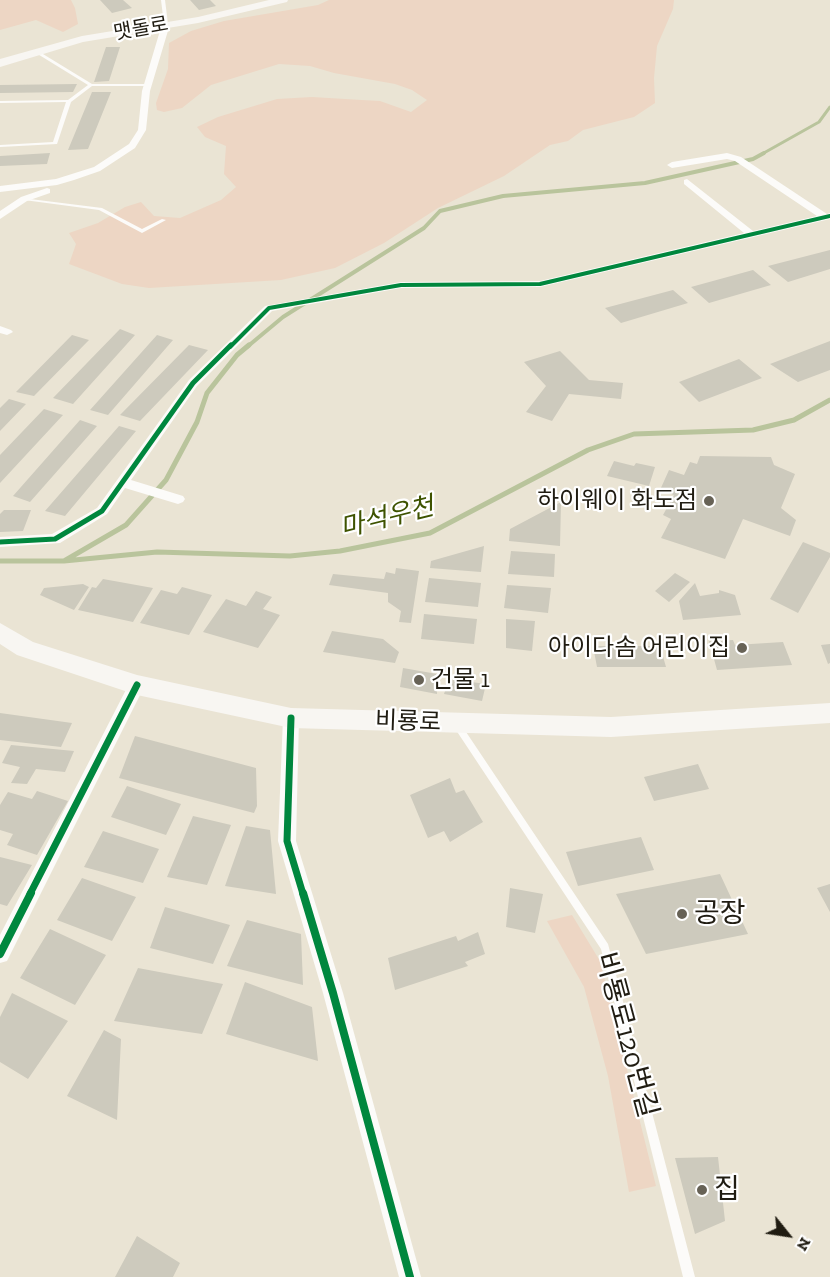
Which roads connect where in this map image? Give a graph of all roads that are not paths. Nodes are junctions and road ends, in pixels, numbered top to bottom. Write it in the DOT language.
graph roads {
  1 [pos="163,0"];
  2 [pos="283,0"];
  3 [pos="166,24"];
  4 [pos="37,52"];
  5 [pos="0,63"];
  6 [pos="91,85"];
  7 [pos="147,85"];
  8 [pos="69,101"];
  9 [pos="0,102"];
  10 [pos="0,146"];
  11 [pos="672,165"];
  12 [pos="57,182"];
  13 [pos="687,182"];
  14 [pos="0,189"];
  15 [pos="24,199"];
  16 [pos="0,216"];
  17 [pos="828,217"];
  18 [pos="164,220"];
  19 [pos="752,235"];
  20 [pos="124,483"];
  21 [pos="172,497"];
  22 [pos="0,543"];
  23 [pos="0,632"];
  24 [pos="137,685"];
  25 [pos="830,712"];
  26 [pos="291,718"];
  27 [pos="456,724"];
  28 [pos="0,954"];
  29 [pos="410,1277"];
  30 [pos="690,1277"];
  1 -- 3 [label="lane"];
  2 -- 3 [label="main road, 맷돌로"];
  3 -- 4 [label="main road, 맷돌로"];
  3 -- 7 [label="street"];
  4 -- 5 [label="main road, 맷돌로"];
  4 -- 6 [label="lane"];
  6 -- 7 [label="lane"];
  6 -- 8 [label="lane"];
  7 -- 12 [label="street"];
  8 -- 9 [label="lane"];
  8 -- 10 [label="lane"];
  11 -- 17 [label="street"];
  12 -- 14 [label="street"];
  12 -- 15 [label="street"];
  13 -- 19 [label="street"];
  15 -- 16 [label="street"];
  15 -- 18 [label="lane"];
  17 -- 19 [label="street"];
  19 -- 20 [label="street"];
  20 -- 21 [label="street"];
  20 -- 22 [label="street"];
  23 -- 24 [label="main road, 비룡로"];
  24 -- 26 [label="main road, 비룡로"];
  24 -- 28 [label="street"];
  25 -- 27 [label="main road, 비룡로"];
  26 -- 27 [label="main road, 비룡로"];
  26 -- 29 [label="street"];
  27 -- 30 [label="lane, 비룡로120번길"];
}
